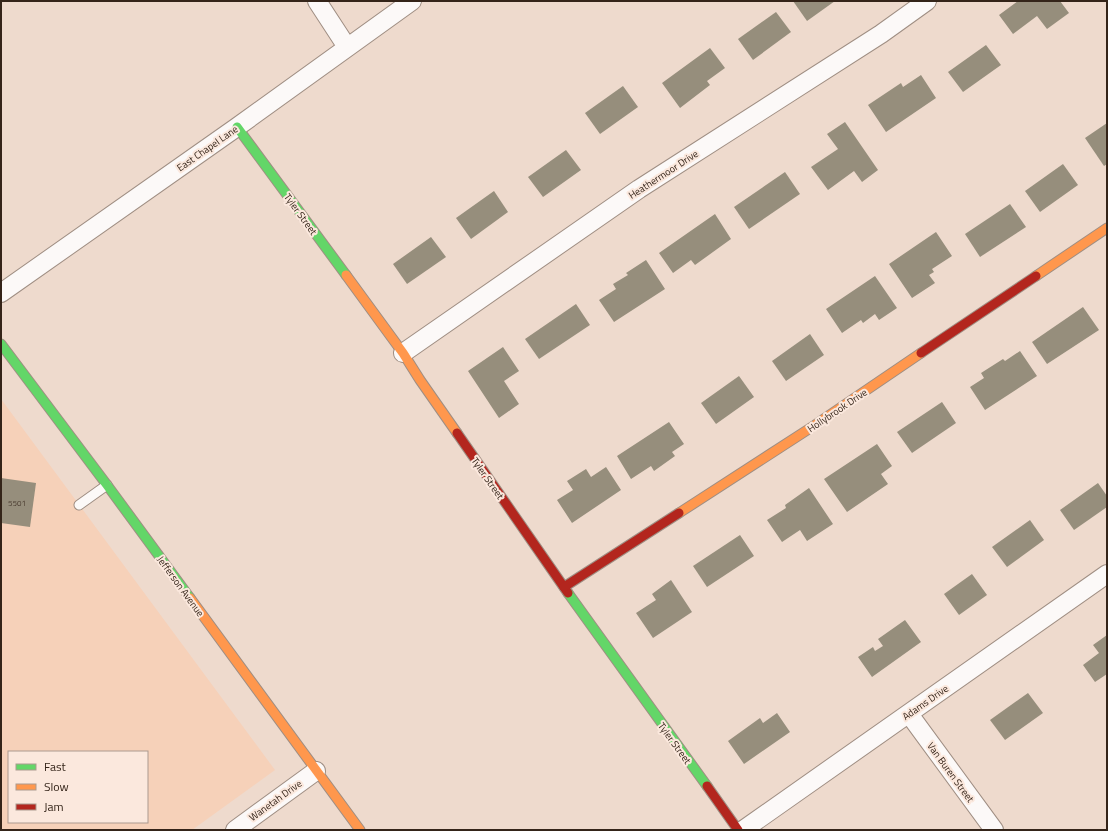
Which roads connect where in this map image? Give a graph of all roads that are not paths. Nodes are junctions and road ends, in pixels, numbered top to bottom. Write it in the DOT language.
graph roads {
  1 [pos="317,1"];
  2 [pos="412,1"];
  3 [pos="927,1"];
  4 [pos="347,47"];
  5 [pos="237,127"];
  6 [pos="1107,228"];
  7 [pos="1,293"];
  8 [pos="1,344"];
  9 [pos="403,353"];
  10 [pos="107,485"];
  11 [pos="79,505"];
  12 [pos="1107,574"];
  13 [pos="564,587"];
  14 [pos="909,714"];
  15 [pos="316,771"];
  16 [pos="235,830"];
  17 [pos="360,830"];
  18 [pos="738,830"];
  19 [pos="743,830"];
  20 [pos="994,830"];
  1 -- 4 [label="street"];
  2 -- 4 [label="street, East Chapel Lane"];
  3 -- 9 [label="street, Heathermoor Drive"];
  4 -- 5 [label="street, East Chapel Lane"];
  5 -- 7 [label="street, East Chapel Lane"];
  5 -- 9 [label="street, Tyler Street"];
  6 -- 13 [label="street, Hollybrook Drive"];
  8 -- 10 [label="street, Jefferson Avenue"];
  9 -- 13 [label="street, Tyler Street"];
  10 -- 11 [label="lane"];
  10 -- 15 [label="street, Jefferson Avenue"];
  12 -- 14 [label="street, Adams Drive"];
  13 -- 18 [label="street, Tyler Street"];
  14 -- 19 [label="street, Adams Drive"];
  14 -- 20 [label="street, Van Buren Street"];
  15 -- 16 [label="street, Wanetah Drive"];
  15 -- 17 [label="street, Jefferson Avenue"];
}
